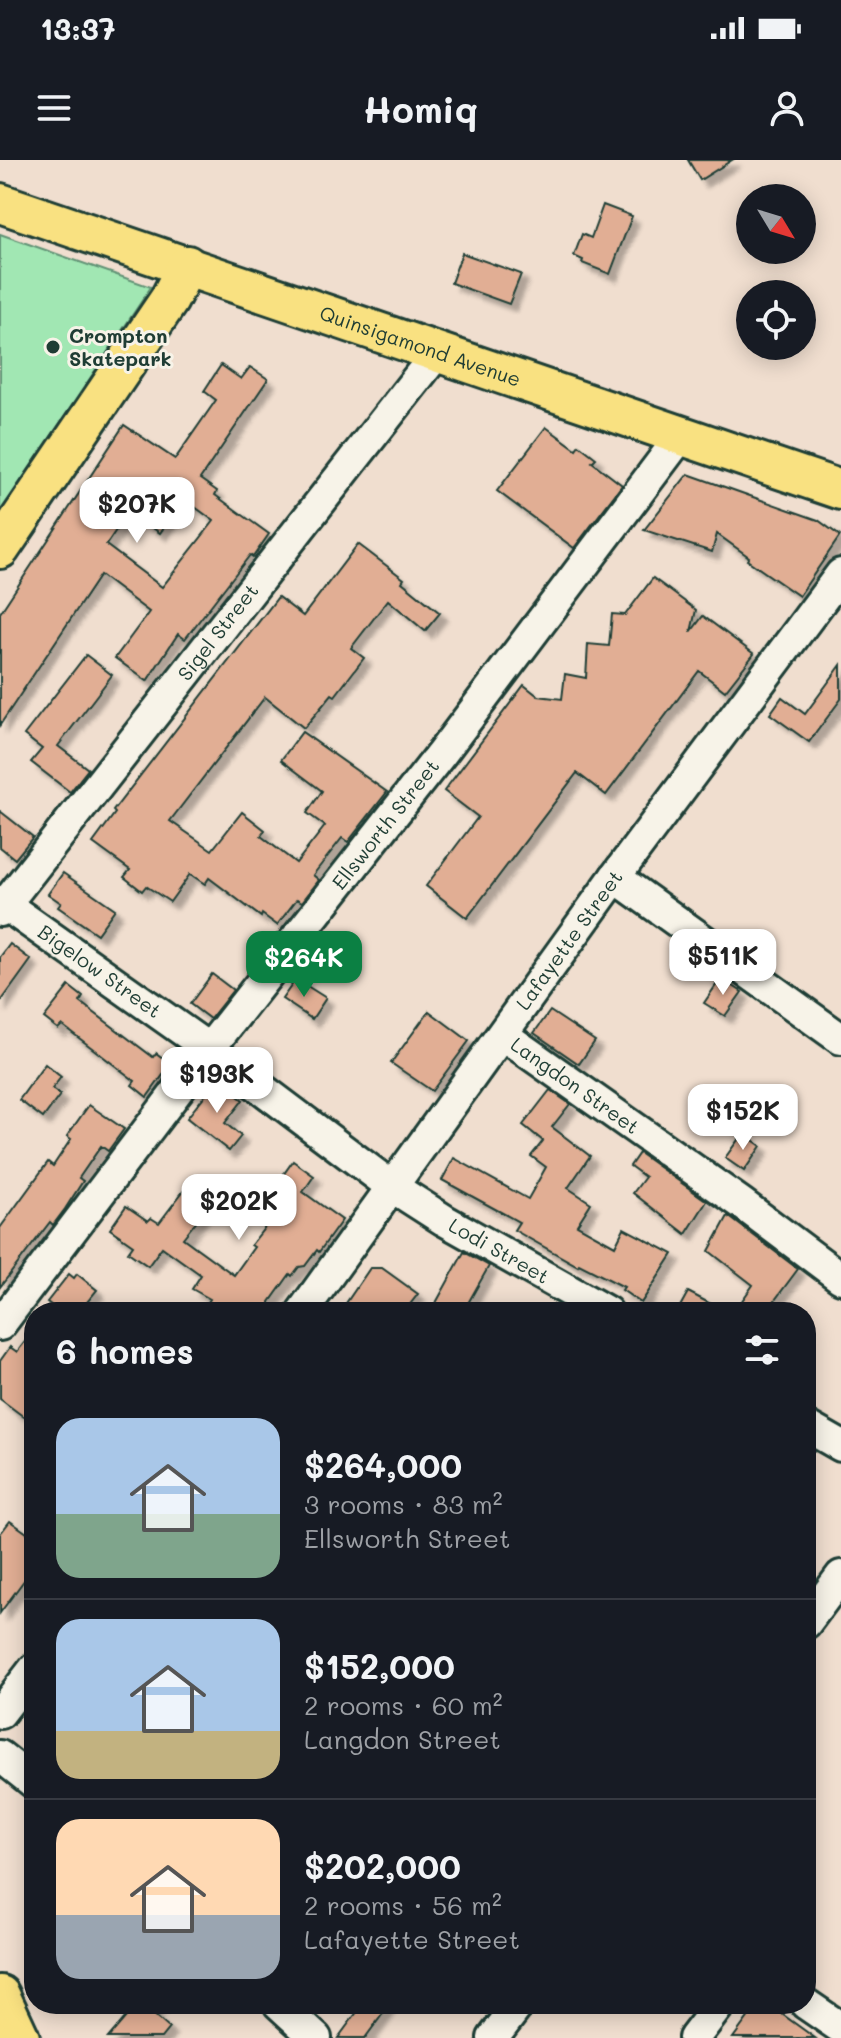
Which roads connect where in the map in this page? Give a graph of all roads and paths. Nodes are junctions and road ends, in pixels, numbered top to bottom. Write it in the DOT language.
graph roads {
  1 [pos="0,203"];
  2 [pos="187,265"];
  3 [pos="437,353"];
  4 [pos="681,436"];
  5 [pos="841,490"];
  6 [pos="0,549"];
  7 [pos="841,574"];
  8 [pos="615,877"];
  9 [pos="2,906"];
  10 [pos="503,1035"];
  11 [pos="841,1039"];
  12 [pos="209,1049"];
  13 [pos="391,1186"];
  14 [pos="841,1278"];
  15 [pos="309,1302"];
  16 [pos="589,1302"];
  17 [pos="0,1325"];
  18 [pos="816,1432"];
  19 [pos="841,1446"];
  20 [pos="841,1576"];
  21 [pos="816,1610"];
  22 [pos="24,1682"];
  23 [pos="0,1713"];
  24 [pos="0,1756"];
  25 [pos="24,1775"];
  26 [pos="0,1995"];
  27 [pos="816,2011"];
  28 [pos="290,2014"];
  29 [pos="511,2014"];
  30 [pos="712,2014"];
  31 [pos="841,2028"];
  32 [pos="20,2038"];
  33 [pos="316,2038"];
  34 [pos="493,2038"];
  35 [pos="694,2038"];
  1 -- 2 [label="main road, Quinsigamond Avenue"];
  2 -- 3 [label="main road, Quinsigamond Avenue"];
  2 -- 6 [label="main road"];
  3 -- 4 [label="main road, Quinsigamond Avenue"];
  3 -- 9 [label="street, Sigel Street"];
  4 -- 5 [label="main road, Quinsigamond Avenue"];
  4 -- 12 [label="street, Ellsworth Street"];
  7 -- 8 [label="street, Lafayette Street"];
  8 -- 10 [label="street, Lafayette Street"];
  8 -- 11 [label="street"];
  9 -- 12 [label="street, Bigelow Street"];
  10 -- 13 [label="street, Lafayette Street"];
  10 -- 14 [label="street, Langdon Street"];
  12 -- 13 [label="street, Bigelow Street"];
  12 -- 17 [label="street, Ellsworth Street"];
  13 -- 15 [label="street, Lafayette Street"];
  13 -- 16 [label="street, Lodi Street"];
  18 -- 19 [label="street"];
  20 -- 21 [label="street"];
  22 -- 23 [label="street"];
  24 -- 25 [label="street"];
  26 -- 32 [label="main road"];
  27 -- 31 [label="street"];
  28 -- 33 [label="street"];
  29 -- 34 [label="street"];
  30 -- 35 [label="street"];
}
